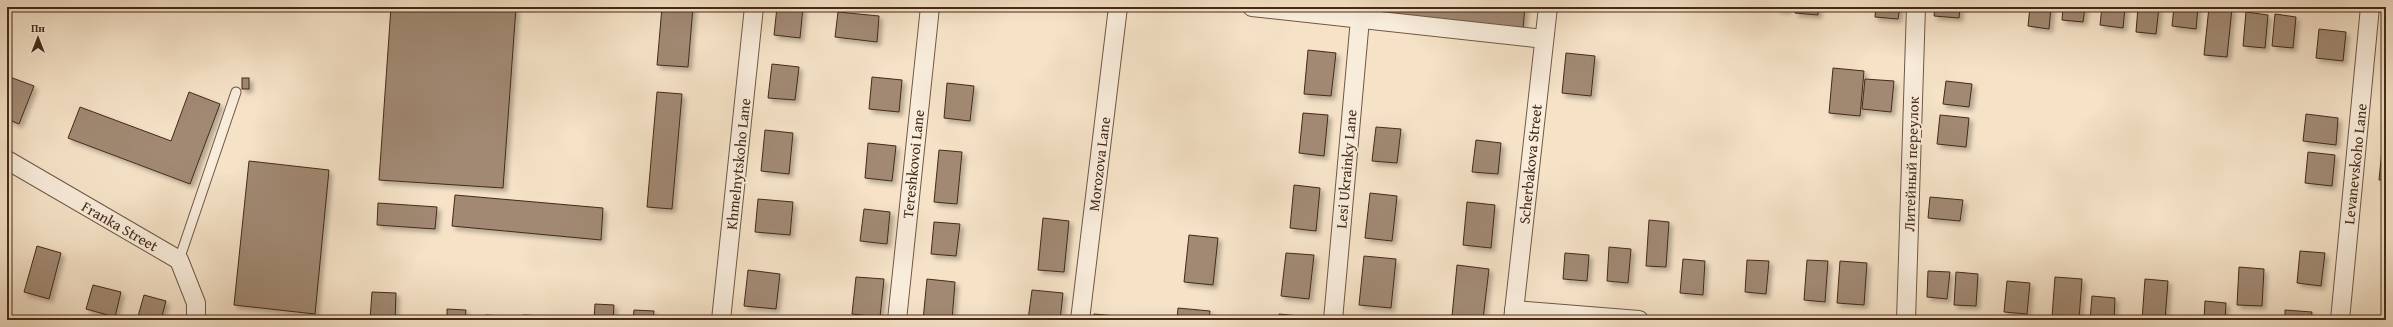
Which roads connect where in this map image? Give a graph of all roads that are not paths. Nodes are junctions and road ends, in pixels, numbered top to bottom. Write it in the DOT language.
graph roads {
  1 [pos="754,7"];
  2 [pos="930,7"];
  3 [pos="1118,7"];
  4 [pos="1252,7"];
  5 [pos="1548,7"];
  6 [pos="1916,7"];
  7 [pos="2370,7"];
  8 [pos="1360,19"];
  9 [pos="1544,39"];
  10 [pos="236,92"];
  11 [pos="7,160"];
  12 [pos="179,260"];
  13 [pos="1514,315"];
  14 [pos="196,320"];
  15 [pos="721,320"];
  16 [pos="897,320"];
  17 [pos="1080,320"];
  18 [pos="1333,320"];
  19 [pos="1639,320"];
  20 [pos="1906,320"];
  21 [pos="2340,320"];
  1 -- 15 [label="street, Khmelnytskoho Lane"];
  2 -- 16 [label="street, Tereshkovoi Lane"];
  3 -- 17 [label="street, Morozova Lane"];
  4 -- 8 [label="street"];
  5 -- 9 [label="street, Scherbakova Street"];
  6 -- 20 [label="street, Литейный переулок"];
  7 -- 21 [label="street, Levanevskoho Lane"];
  8 -- 9 [label="street"];
  8 -- 18 [label="street, Lesi Ukrainky Lane"];
  9 -- 13 [label="street, Scherbakova Street"];
  10 -- 12 [label="lane"];
  11 -- 12 [label="street, Franka Street"];
  12 -- 14 [label="street"];
  13 -- 19 [label="street"];
}
